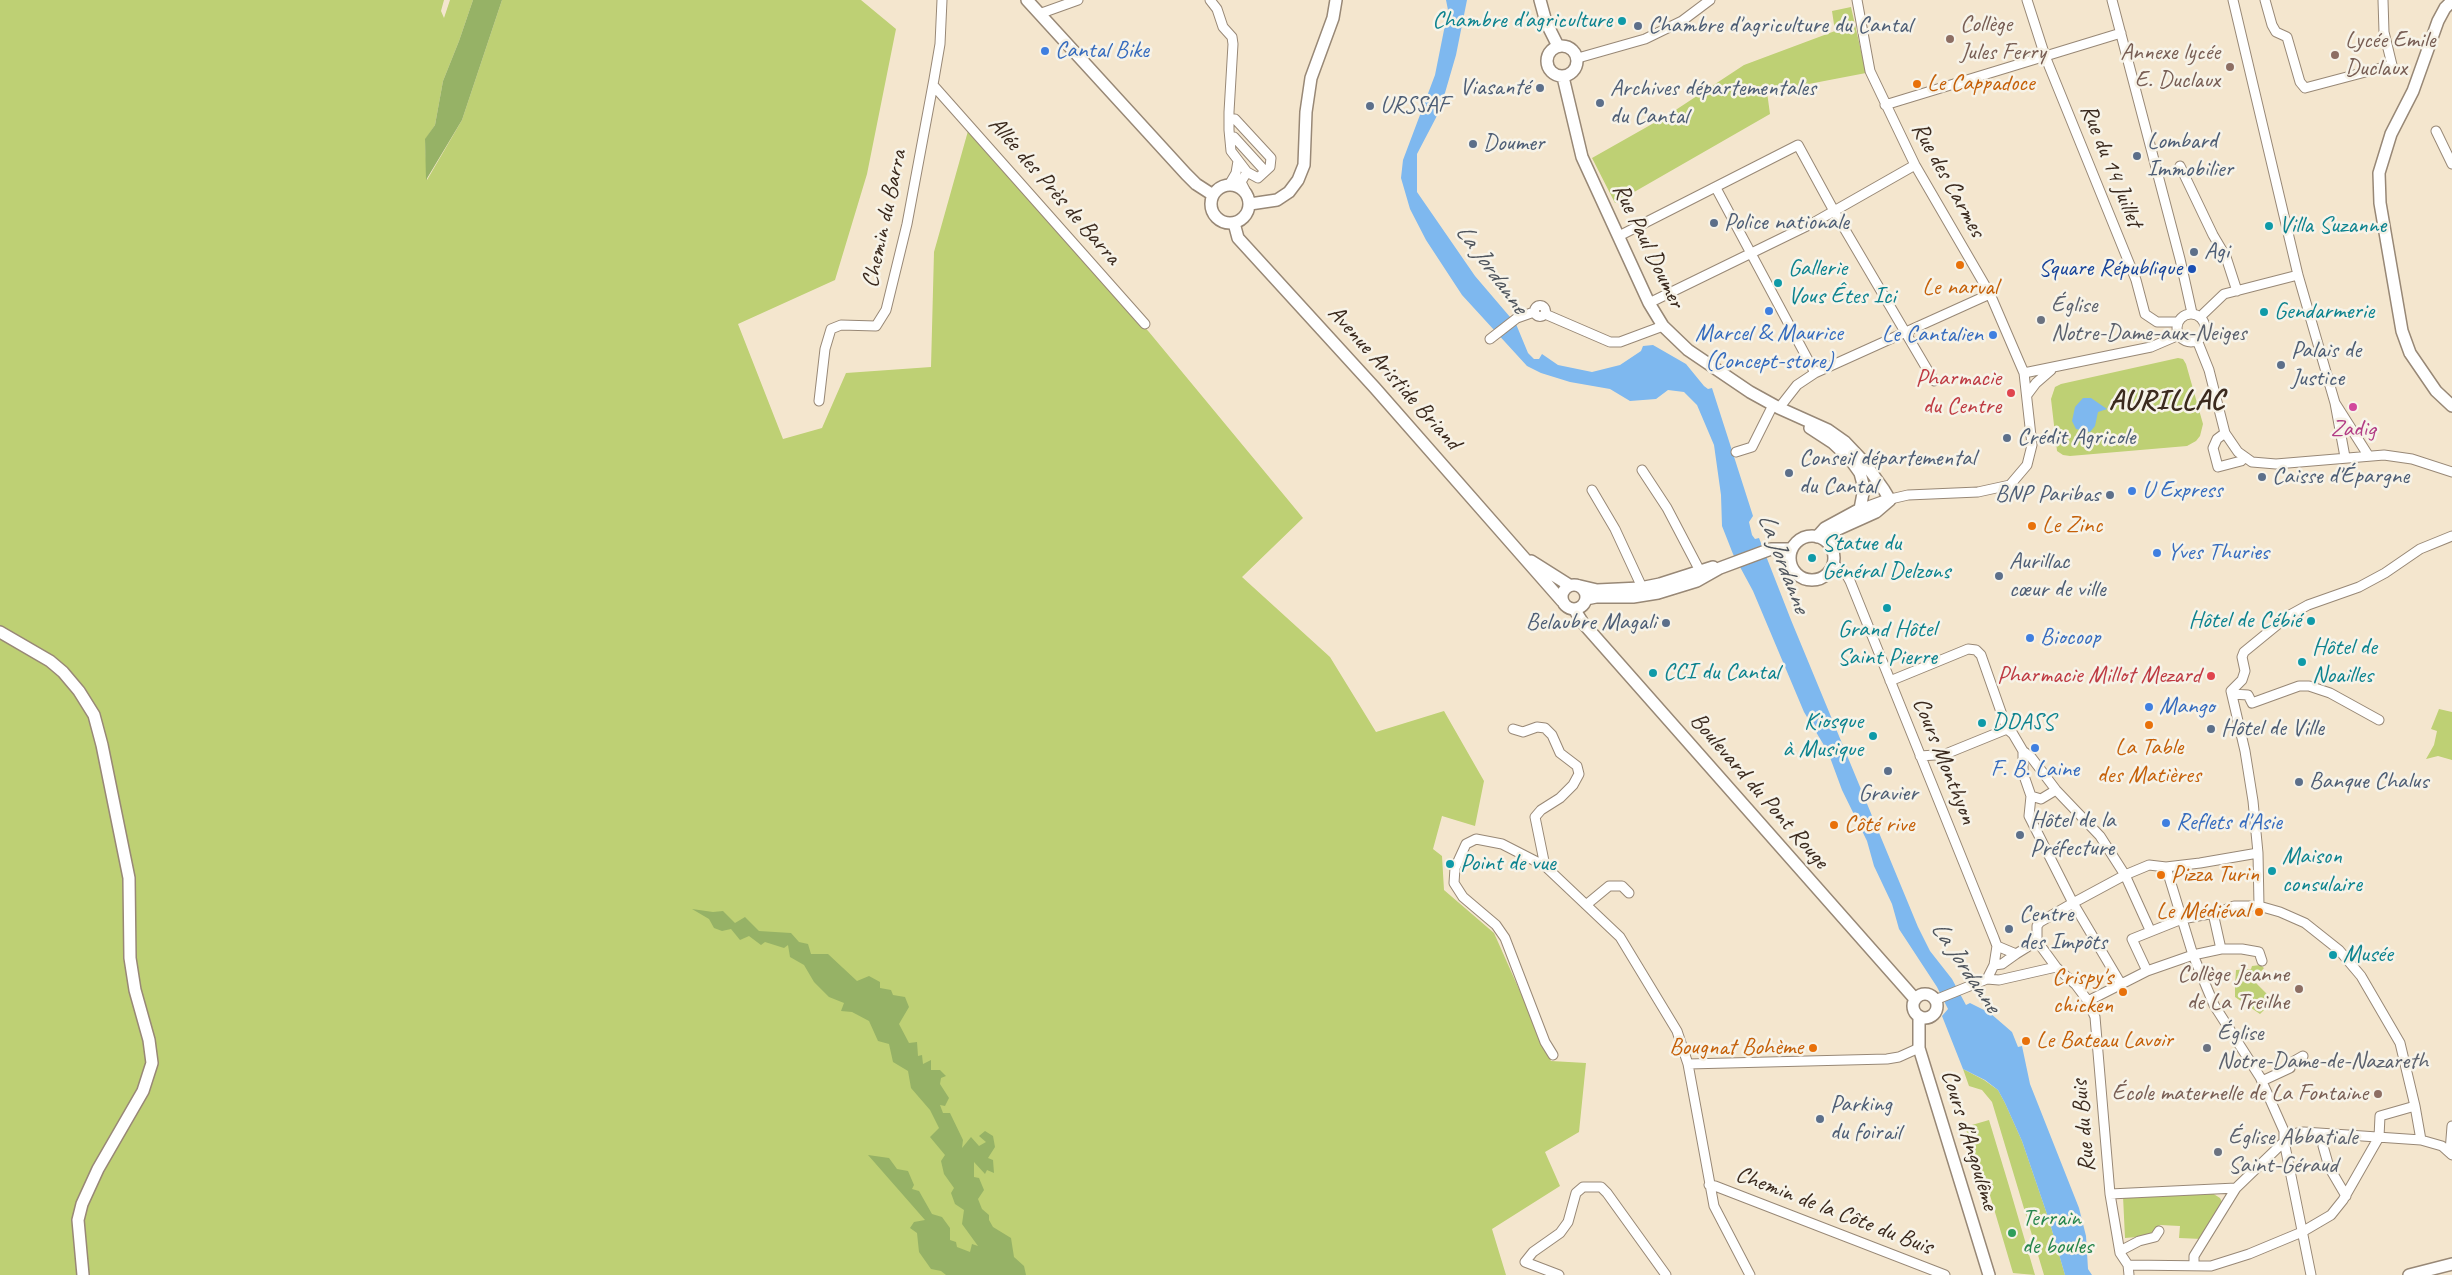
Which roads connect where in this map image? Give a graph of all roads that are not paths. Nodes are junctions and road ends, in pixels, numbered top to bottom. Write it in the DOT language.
graph roads {
  1 [pos="942,0"];
  2 [pos="1027,0"];
  3 [pos="1078,0"];
  4 [pos="1210,0"];
  5 [pos="1336,0"];
  6 [pos="1540,0"];
  7 [pos="1710,0"];
  8 [pos="1857,0"];
  9 [pos="2027,0"];
  10 [pos="2112,0"];
  11 [pos="2233,0"];
  12 [pos="2266,0"];
  13 [pos="2383,0"];
  14 [pos="2452,2"];
  15 [pos="1040,14"];
  16 [pos="2121,34"];
  17 [pos="1558,46"];
  18 [pos="2045,56"];
  19 [pos="1578,58"];
  20 [pos="1563,77"];
  21 [pos="933,85"];
  22 [pos="1885,105"];
  23 [pos="1229,119"];
  24 [pos="2436,131"];
  25 [pos="1230,136"];
  26 [pos="1238,161"];
  27 [pos="2452,164"];
  28 [pos="1915,165"];
  29 [pos="2180,166"];
  30 [pos="1265,171"];
  31 [pos="1247,172"];
  32 [pos="1229,185"];
  33 [pos="1716,188"];
  34 [pos="1246,192"];
  35 [pos="1213,195"];
  36 [pos="1250,204"];
  37 [pos="1834,211"];
  38 [pos="1234,223"];
  39 [pos="1619,236"];
  40 [pos="1749,254"];
  41 [pos="2298,275"];
  42 [pos="2237,291"];
  43 [pos="1990,294"];
  44 [pos="1649,304"];
  45 [pos="2196,315"];
  46 [pos="2178,322"];
  47 [pos="1145,324"];
  48 [pos="1662,326"];
  49 [pos="1904,332"];
  50 [pos="2179,335"];
  51 [pos="1490,339"];
  52 [pos="2197,340"];
  53 [pos="2055,368"];
  54 [pos="1815,373"];
  55 [pos="2024,373"];
  56 [pos="1934,381"];
  57 [pos="2027,395"];
  58 [pos="819,401"];
  59 [pos="2335,403"];
  60 [pos="2452,406"];
  61 [pos="1776,407"];
  62 [pos="2226,433"];
  63 [pos="1736,452"];
  64 [pos="2368,455"];
  65 [pos="2345,457"];
  66 [pos="2244,458"];
  67 [pos="1642,470"];
  68 [pos="2452,472"];
  69 [pos="1592,490"];
  70 [pos="1890,500"];
  71 [pos="1860,509"];
  72 [pos="2452,536"];
  73 [pos="1817,537"];
  74 [pos="1828,543"];
  75 [pos="1792,549"];
  76 [pos="1527,559"];
  77 [pos="1833,564"];
  78 [pos="1703,574"];
  79 [pos="1667,582"];
  80 [pos="1574,585"];
  81 [pos="1640,588"];
  82 [pos="1654,594"];
  83 [pos="1600,597"];
  84 [pos="1586,599"];
  85 [pos="1562,601"];
  86 [pos="1574,609"];
  87 [pos="0,632"];
  88 [pos="1890,681"];
  89 [pos="2232,694"];
  90 [pos="2379,720"];
  91 [pos="1513,729"];
  92 [pos="2007,729"];
  93 [pos="2023,751"];
  94 [pos="1948,753"];
  95 [pos="1935,755"];
  96 [pos="1920,756"];
  97 [pos="2056,790"];
  98 [pos="2031,796"];
  99 [pos="2258,853"];
  100 [pos="1545,866"];
  101 [pos="2166,867"];
  102 [pos="2125,875"];
  103 [pos="1629,893"];
  104 [pos="2073,903"];
  105 [pos="1586,905"];
  106 [pos="2259,906"];
  107 [pos="2213,913"];
  108 [pos="2182,919"];
  109 [pos="2150,930"];
  110 [pos="2037,941"];
  111 [pos="1997,946"];
  112 [pos="2221,948"];
  113 [pos="2016,954"];
  114 [pos="2193,955"];
  115 [pos="2262,961"];
  116 [pos="1994,965"];
  117 [pos="2056,967"];
  118 [pos="2147,971"];
  119 [pos="1987,979"];
  120 [pos="2121,984"];
  121 [pos="1915,999"];
  122 [pos="1938,999"];
  123 [pos="2088,1001"];
  124 [pos="1919,1016"];
  125 [pos="1919,1048"];
  126 [pos="1553,1055"];
  127 [pos="2303,1056"];
  128 [pos="1688,1064"];
  129 [pos="2261,1079"];
  130 [pos="2416,1106"];
  131 [pos="2452,1126"];
  132 [pos="2325,1134"];
  133 [pos="2379,1135"];
  134 [pos="2421,1140"];
  135 [pos="2284,1141"];
  136 [pos="2451,1154"];
  137 [pos="1709,1185"];
  138 [pos="2236,1188"];
  139 [pos="2110,1194"];
  140 [pos="2346,1196"];
  141 [pos="2159,1231"];
  142 [pos="2302,1232"];
  143 [pos="2120,1251"];
  144 [pos="2452,1264"];
  145 [pos="2128,1265"];
  146 [pos="2194,1266"];
  147 [pos="1920,1270"];
  148 [pos="83,1275"];
  149 [pos="1559,1275"];
  150 [pos="1666,1275"];
  151 [pos="1750,1275"];
  152 [pos="1945,1275"];
  153 [pos="1989,1275"];
  154 [pos="2129,1275"];
  155 [pos="2311,1275"];
  156 [pos="2409,1275"];
  157 [pos="2424,1275"];
  158 [pos="2441,1275"];
  1 -- 21 [label="street, Chemin du Barra"];
  2 -- 15 [label="main road"];
  3 -- 15 [label="street"];
  4 -- 23 [label="street"];
  5 -- 36 [label="main road"];
  6 -- 17 [label="main road"];
  7 -- 19 [label="street"];
  8 -- 22 [label="street, Rue des Carmes"];
  9 -- 18 [label="street, Rue du 14 Juillet"];
  10 -- 16 [label="street"];
  11 -- 41 [label="street"];
  12 -- 13 [label="street"];
  14 -- 60 [label="main road"];
  15 -- 35 [label="main road"];
  16 -- 18 [label="street"];
  16 -- 45 [label="street"];
  17 -- 19 [label="main road"];
  17 -- 20 [label="main road"];
  18 -- 22 [label="street"];
  18 -- 46 [label="street, Rue du 14 Juillet"];
  19 -- 20 [label="main road"];
  20 -- 39 [label="main road, Rue Paul Doumer"];
  21 -- 47 [label="street, Allée des Près de Barra"];
  21 -- 58 [label="street, Chemin du Barra"];
  22 -- 28 [label="street, Rue des Carmes"];
  23 -- 25 [label="street"];
  23 -- 30 [label="street"];
  24 -- 27 [label="street"];
  25 -- 26 [label="street"];
  25 -- 30 [label="street"];
  26 -- 31 [label="street"];
  26 -- 32 [label="street"];
  28 -- 37 [label="street"];
  28 -- 43 [label="street, Rue des Carmes"];
  29 -- 42 [label="street"];
  30 -- 31 [label="street"];
  31 -- 34 [label="street"];
  32 -- 34 [label="main road"];
  32 -- 35 [label="main road"];
  33 -- 37 [label="street"];
  33 -- 39 [label="street"];
  33 -- 40 [label="street"];
  34 -- 36 [label="main road"];
  35 -- 38 [label="main road"];
  36 -- 38 [label="main road"];
  37 -- 40 [label="street"];
  37 -- 49 [label="street"];
  38 -- 76 [label="main road, Avenue Aristide Briand"];
  39 -- 44 [label="main road, Rue Paul Doumer"];
  40 -- 44 [label="street"];
  40 -- 54 [label="street"];
  41 -- 42 [label="street"];
  41 -- 59 [label="street"];
  42 -- 45 [label="street"];
  43 -- 49 [label="street"];
  43 -- 55 [label="street, Rue des Carmes"];
  44 -- 48 [label="main road, Rue Paul Doumer"];
  45 -- 46 [label="street"];
  45 -- 52 [label="street"];
  46 -- 50 [label="street"];
  48 -- 51 [label="street"];
  48 -- 61 [label="main road, Rue Paul Doumer"];
  49 -- 54 [label="street"];
  49 -- 56 [label="street"];
  50 -- 52 [label="street"];
  50 -- 53 [label="street"];
  52 -- 62 [label="street"];
  53 -- 55 [label="street"];
  53 -- 57 [label="street"];
  54 -- 61 [label="street"];
  55 -- 57 [label="street, Rue des Carmes"];
  57 -- 70 [label="street, Rue des Carmes"];
  59 -- 64 [label="street"];
  59 -- 65 [label="street"];
  61 -- 63 [label="street"];
  61 -- 70 [label="main road, Rue Paul Doumer"];
  61 -- 71 [label="main road, Rue Paul Doumer"];
  62 -- 66 [label="street"];
  62 -- 66 [label="street"];
  64 -- 65 [label="street"];
  64 -- 68 [label="street"];
  65 -- 66 [label="street"];
  67 -- 78 [label="street"];
  69 -- 81 [label="street"];
  70 -- 71 [label="street"];
  70 -- 74 [label="main road"];
  71 -- 73 [label="main road"];
  72 -- 89 [label="street"];
  73 -- 74 [label="main road"];
  73 -- 75 [label="main road"];
  74 -- 77 [label="main road"];
  75 -- 77 [label="main road"];
  75 -- 78 [label="main road, Avenue Aristide Briand"];
  76 -- 80 [label="main road, Avenue Aristide Briand"];
  76 -- 85 [label="main road, Avenue Aristide Briand"];
  77 -- 88 [label="street, Cours Monthyon"];
  78 -- 79 [label="main road, Avenue Aristide Briand"];
  78 -- 82 [label="main road, Avenue Aristide Briand"];
  79 -- 81 [label="main road, Avenue Aristide Briand"];
  79 -- 82 [label="main road"];
  80 -- 81 [label="main road, Avenue Aristide Briand"];
  80 -- 84 [label="main road"];
  80 -- 85 [label="main road"];
  81 -- 83 [label="main road"];
  82 -- 83 [label="main road, Avenue Aristide Briand"];
  83 -- 84 [label="main road, Avenue Aristide Briand"];
  84 -- 86 [label="main road"];
  85 -- 86 [label="main road"];
  86 -- 121 [label="main road, Boulevard du Pont Rouge"];
  87 -- 148 [label="main road"];
  88 -- 92 [label="street"];
  88 -- 96 [label="street, Cours Monthyon"];
  89 -- 90 [label="street"];
  89 -- 99 [label="street"];
  91 -- 100 [label="street"];
  92 -- 93 [label="street"];
  92 -- 94 [label="street"];
  93 -- 97 [label="street"];
  93 -- 98 [label="street"];
  95 -- 96 [label="street"];
  96 -- 111 [label="street, Cours Monthyon"];
  97 -- 98 [label="street"];
  97 -- 102 [label="street"];
  98 -- 104 [label="street"];
  99 -- 101 [label="street"];
  99 -- 106 [label="street"];
  100 -- 105 [label="street"];
  100 -- 126 [label="street"];
  101 -- 102 [label="street"];
  101 -- 108 [label="street"];
  102 -- 104 [label="street"];
  102 -- 109 [label="street"];
  103 -- 105 [label="street"];
  104 -- 110 [label="street"];
  104 -- 120 [label="street"];
  105 -- 128 [label="street"];
  106 -- 107 [label="street"];
  106 -- 130 [label="street"];
  107 -- 108 [label="street"];
  107 -- 112 [label="street"];
  108 -- 109 [label="street"];
  108 -- 114 [label="street"];
  109 -- 118 [label="street"];
  110 -- 113 [label="street"];
  110 -- 117 [label="street, Rue du Buis"];
  111 -- 113 [label="street"];
  111 -- 116 [label="street"];
  112 -- 114 [label="street"];
  112 -- 115 [label="street"];
  113 -- 116 [label="street"];
  114 -- 118 [label="street"];
  114 -- 129 [label="street"];
  116 -- 119 [label="street"];
  117 -- 119 [label="street"];
  117 -- 123 [label="street, Rue du Buis"];
  118 -- 120 [label="street"];
  119 -- 122 [label="street"];
  120 -- 123 [label="street"];
  121 -- 122 [label="main road"];
  121 -- 124 [label="main road"];
  122 -- 124 [label="main road"];
  123 -- 139 [label="street, Rue du Buis"];
  124 -- 125 [label="main road, Cours d'Angoulême"];
  125 -- 128 [label="street"];
  125 -- 153 [label="main road, Cours d'Angoulême"];
  127 -- 129 [label="street"];
  128 -- 137 [label="street"];
  129 -- 135 [label="street"];
  130 -- 133 [label="street"];
  130 -- 134 [label="street"];
  131 -- 136 [label="street"];
  132 -- 133 [label="street"];
  132 -- 135 [label="street"];
  132 -- 140 [label="street"];
  133 -- 134 [label="street"];
  133 -- 140 [label="street"];
  134 -- 136 [label="street"];
  135 -- 138 [label="street"];
  135 -- 142 [label="street"];
  137 -- 147 [label="street, Chemin de la Côte du Buis"];
  137 -- 151 [label="street"];
  138 -- 139 [label="street"];
  138 -- 146 [label="street"];
  139 -- 143 [label="street, Rue du Buis"];
  140 -- 142 [label="street"];
  141 -- 143 [label="street"];
  142 -- 146 [label="street"];
  142 -- 155 [label="street"];
  143 -- 145 [label="street, Rue du Buis"];
  144 -- 156 [label="main road"];
  145 -- 146 [label="street"];
  145 -- 154 [label="street, Rue du Buis"];
  147 -- 152 [label="street, Chemin de la Côte du Buis"];
  149 -- 150 [label="street"];
  157 -- 158 [label="main road"];
}
